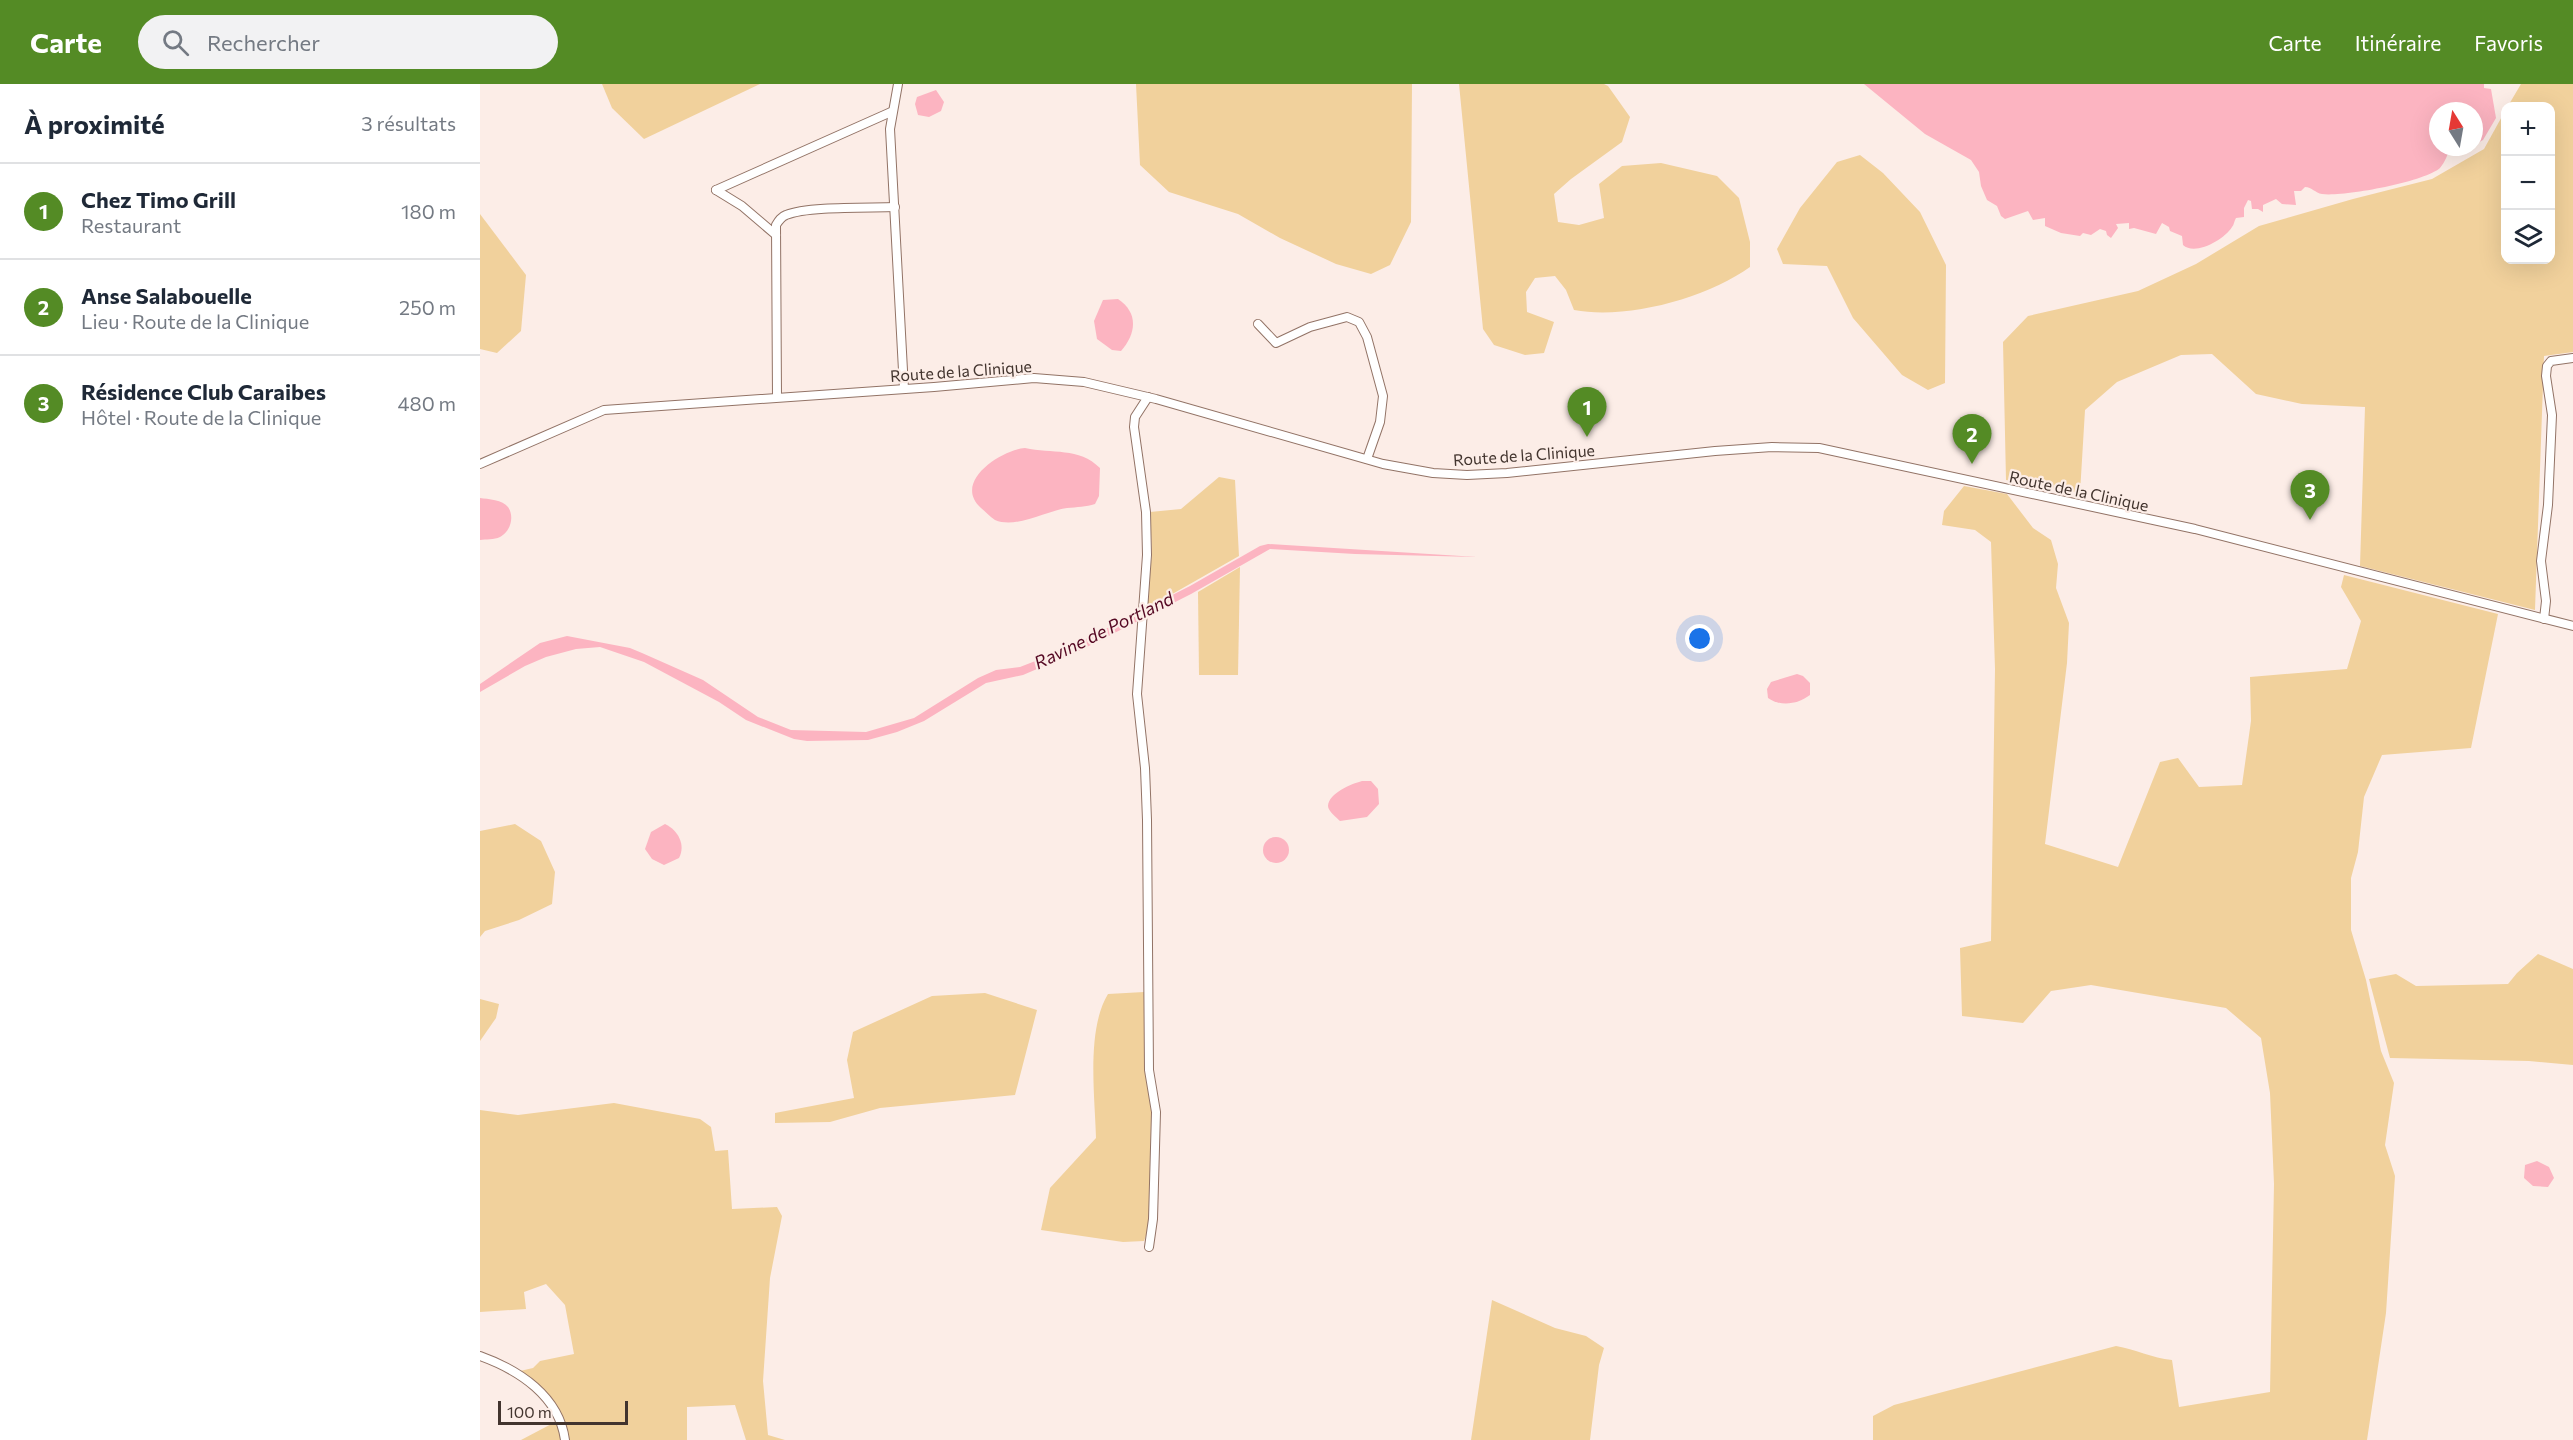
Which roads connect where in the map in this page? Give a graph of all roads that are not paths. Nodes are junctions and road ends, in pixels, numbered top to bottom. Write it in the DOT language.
graph roads {
  1 [pos="898,84"];
  2 [pos="891,112"];
  3 [pos="894,207"];
  4 [pos="776,234"];
  5 [pos="1258,324"];
  6 [pos="2573,358"];
  7 [pos="904,389"];
  8 [pos="1148,397"];
  9 [pos="777,398"];
  10 [pos="1368,459"];
  11 [pos="480,464"];
  12 [pos="2544,619"];
  13 [pos="2573,626"];
  14 [pos="1149,1246"];
  15 [pos="480,1356"];
  16 [pos="565,1440"];
  1 -- 2 [label="street"];
  2 -- 3 [label="street"];
  2 -- 4 [label="street"];
  3 -- 4 [label="street"];
  3 -- 7 [label="street"];
  4 -- 9 [label="street"];
  5 -- 10 [label="street"];
  6 -- 12 [label="street"];
  7 -- 8 [label="street, Route de la Clinique"];
  7 -- 9 [label="street, Route de la Clinique"];
  8 -- 10 [label="street, Route de la Clinique"];
  8 -- 14 [label="street"];
  9 -- 11 [label="street, Route de la Clinique"];
  10 -- 12 [label="street, Route de la Clinique"];
  12 -- 13 [label="street, Route de la Clinique"];
  15 -- 16 [label="street"];
}
